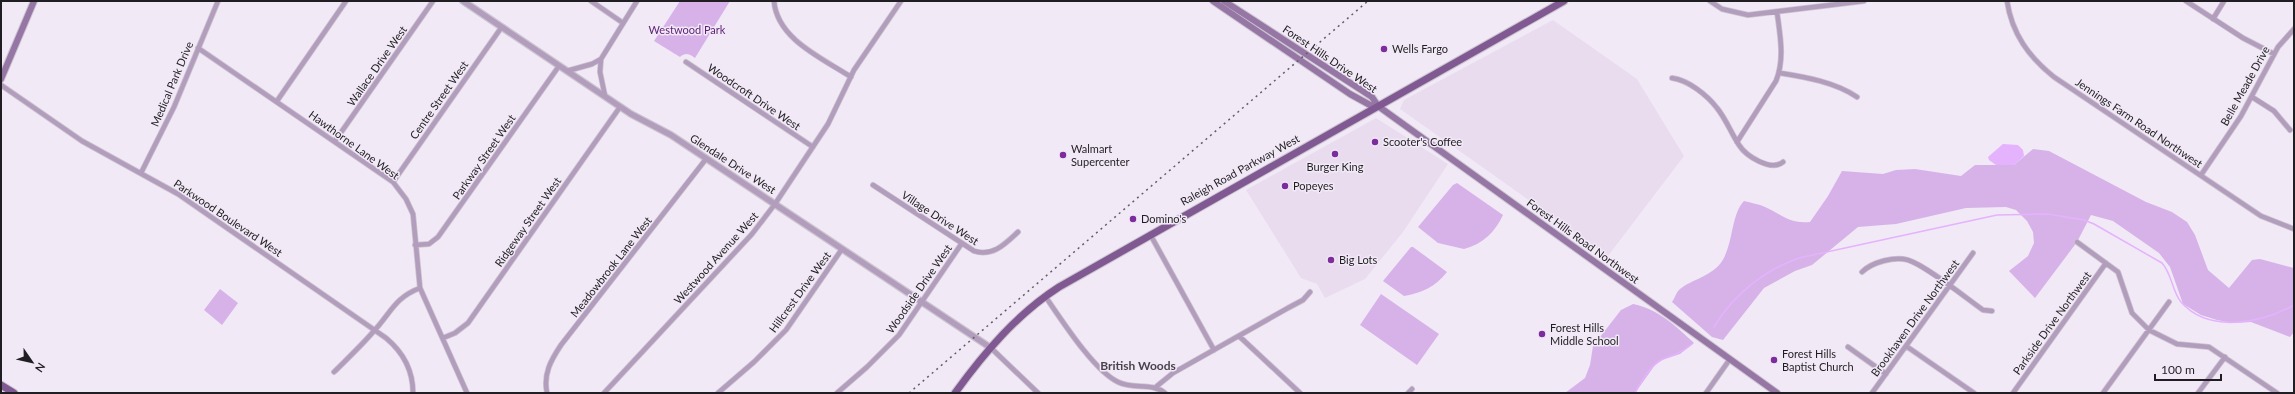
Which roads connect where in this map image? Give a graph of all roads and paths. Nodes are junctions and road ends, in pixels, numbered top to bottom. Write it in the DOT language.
graph roads {
  1 [pos="34,1"];
  2 [pos="218,1"];
  3 [pos="346,1"];
  4 [pos="433,1"];
  5 [pos="463,1"];
  6 [pos="591,1"];
  7 [pos="637,1"];
  8 [pos="774,1"];
  9 [pos="901,1"];
  10 [pos="1213,1"];
  11 [pos="1224,1"];
  12 [pos="1564,1"];
  13 [pos="1710,1"];
  14 [pos="1864,1"];
  15 [pos="2007,1"];
  16 [pos="2186,1"];
  17 [pos="2224,1"];
  18 [pos="1826,3"];
  19 [pos="1778,12"];
  20 [pos="2213,19"];
  21 [pos="623,23"];
  22 [pos="501,28"];
  23 [pos="2294,29"];
  24 [pos="198,48"];
  25 [pos="2274,54"];
  26 [pos="601,59"];
  27 [pos="686,62"];
  28 [pos="559,66"];
  29 [pos="567,71"];
  30 [pos="1780,73"];
  31 [pos="851,77"];
  32 [pos="1672,78"];
  33 [pos="1,79"];
  34 [pos="1,85"];
  35 [pos="606,96"];
  36 [pos="1857,97"];
  37 [pos="2252,97"];
  38 [pos="277,101"];
  39 [pos="1378,106"];
  40 [pos="620,107"];
  41 [pos="2290,130"];
  42 [pos="335,141"];
  43 [pos="1737,142"];
  44 [pos="813,147"];
  45 [pos="706,158"];
  46 [pos="1783,162"];
  47 [pos="141,173"];
  48 [pos="2201,175"];
  49 [pos="393,182"];
  50 [pos="873,185"];
  51 [pos="775,204"];
  52 [pos="2294,229"];
  53 [pos="1018,232"];
  54 [pos="1150,234"];
  55 [pos="2077,242"];
  56 [pos="962,243"];
  57 [pos="415,245"];
  58 [pos="842,249"];
  59 [pos="1973,253"];
  60 [pos="2106,263"];
  61 [pos="1862,272"];
  62 [pos="1949,286"];
  63 [pos="420,288"];
  64 [pos="1310,292"];
  65 [pos="1045,296"];
  66 [pos="923,302"];
  67 [pos="2169,302"];
  68 [pos="1992,311"];
  69 [pos="2149,330"];
  70 [pos="375,331"];
  71 [pos="1239,336"];
  72 [pos="443,338"];
  73 [pos="1906,346"];
  74 [pos="990,348"];
  75 [pos="1848,348"];
  76 [pos="1214,350"];
  77 [pos="2225,357"];
  78 [pos="1730,359"];
  79 [pos="334,372"];
  80 [pos="1886,374"];
  81 [pos="1,385"];
  82 [pos="1157,386"];
  83 [pos="1412,389"];
  84 [pos="14,393"];
  85 [pos="413,393"];
  86 [pos="467,393"];
  87 [pos="547,393"];
  88 [pos="604,393"];
  89 [pos="718,393"];
  90 [pos="836,393"];
  91 [pos="955,393"];
  92 [pos="1038,393"];
  93 [pos="1165,393"];
  94 [pos="1300,393"];
  95 [pos="1408,393"];
  96 [pos="1706,393"];
  97 [pos="1777,393"];
  98 [pos="1872,393"];
  99 [pos="1974,393"];
  100 [pos="2013,393"];
  101 [pos="2102,393"];
  102 [pos="2198,393"];
  103 [pos="2277,393"];
  1 -- 33 [label="main road"];
  2 -- 24 [label="street, Medical Park Drive"];
  3 -- 38 [label="street"];
  4 -- 42 [label="street, Wallace Drive West"];
  5 -- 22 [label="street, Glendale Drive West"];
  6 -- 21 [label="street"];
  7 -- 21 [label="street"];
  8 -- 31 [label="street"];
  9 -- 31 [label="street, Westwood Avenue West"];
  10 -- 39 [label="main road, Forest Hills Drive West"];
  11 -- 39 [label="main road, Forest Hills Drive West"];
  12 -- 39 [label="main road, Raleigh Road Parkway West"];
  13 -- 19 [label="street"];
  14 -- 18 [label="street"];
  15 -- 48 [label="street, Jennings Farm Road Northwest"];
  16 -- 20 [label="street"];
  17 -- 20 [label="street"];
  18 -- 19 [label="street"];
  19 -- 30 [label="street"];
  20 -- 25 [label="street"];
  21 -- 26 [label="street"];
  22 -- 28 [label="street, Glendale Drive West"];
  22 -- 49 [label="street, Centre Street West"];
  23 -- 25 [label="street, Belle Meade Drive"];
  24 -- 38 [label="street, Hawthorne Lane West"];
  24 -- 47 [label="street, Medical Park Drive"];
  25 -- 37 [label="street, Belle Meade Drive"];
  26 -- 29 [label="street"];
  26 -- 35 [label="street"];
  27 -- 44 [label="street, Woodcroft Drive West"];
  28 -- 29 [label="street, Glendale Drive West"];
  28 -- 57 [label="street, Parkway Street West"];
  29 -- 35 [label="street, Glendale Drive West"];
  30 -- 36 [label="street"];
  30 -- 43 [label="street"];
  31 -- 44 [label="street, Westwood Avenue West"];
  32 -- 43 [label="street"];
  34 -- 47 [label="street, Parkwood Boulevard West"];
  35 -- 40 [label="street, Glendale Drive West"];
  37 -- 41 [label="street"];
  37 -- 48 [label="street, Belle Meade Drive"];
  38 -- 42 [label="street, Hawthorne Lane West"];
  39 -- 54 [label="main road, Raleigh Road Parkway West"];
  39 -- 78 [label="main road, Forest Hills Road Northwest"];
  40 -- 45 [label="street, Glendale Drive West"];
  40 -- 72 [label="street, Ridgeway Street West"];
  42 -- 49 [label="street, Hawthorne Lane West"];
  43 -- 46 [label="street"];
  44 -- 51 [label="street, Westwood Avenue West"];
  45 -- 51 [label="street, Glendale Drive West"];
  45 -- 87 [label="street, Meadowbrook Lane West"];
  47 -- 70 [label="street, Parkwood Boulevard West"];
  48 -- 52 [label="street, Jennings Farm Road Northwest"];
  49 -- 57 [label="street, Hawthorne Lane West"];
  50 -- 56 [label="street, Village Drive West"];
  51 -- 58 [label="street, Glendale Drive West"];
  51 -- 88 [label="street, Westwood Avenue West"];
  53 -- 56 [label="street, Village Drive West"];
  54 -- 65 [label="main road, Raleigh Road Parkway West"];
  54 -- 76 [label="street"];
  55 -- 60 [label="street"];
  56 -- 66 [label="street, Woodside Drive West"];
  57 -- 63 [label="street, Hawthorne Lane West"];
  58 -- 66 [label="street, Glendale Drive West"];
  58 -- 89 [label="street, Hillcrest Drive West"];
  59 -- 62 [label="street, Brookhaven Drive Northwest"];
  60 -- 69 [label="street"];
  60 -- 100 [label="street, Parkside Drive Northwest"];
  61 -- 62 [label="street"];
  62 -- 68 [label="street"];
  62 -- 73 [label="street, Brookhaven Drive Northwest"];
  63 -- 70 [label="street"];
  63 -- 72 [label="street, Hawthorne Lane West"];
  64 -- 71 [label="street"];
  65 -- 74 [label="main road, Raleigh Road Parkway West"];
  65 -- 82 [label="street"];
  66 -- 74 [label="street, Glendale Drive West"];
  66 -- 90 [label="street, Woodside Drive West"];
  67 -- 69 [label="street"];
  69 -- 77 [label="street"];
  69 -- 101 [label="street"];
  70 -- 79 [label="street"];
  70 -- 85 [label="street, Parkwood Boulevard West"];
  71 -- 76 [label="street"];
  71 -- 94 [label="street"];
  72 -- 86 [label="street, Hawthorne Lane West"];
  73 -- 80 [label="street, Brookhaven Drive Northwest"];
  73 -- 99 [label="street"];
  74 -- 91 [label="main road, Raleigh Road Parkway West"];
  74 -- 92 [label="street"];
  75 -- 80 [label="street"];
  76 -- 82 [label="street"];
  77 -- 102 [label="street"];
  77 -- 103 [label="street"];
  78 -- 96 [label="street"];
  78 -- 97 [label="main road, Forest Hills Road Northwest"];
  80 -- 98 [label="street, Brookhaven Drive Northwest"];
  81 -- 84 [label="main road"];
  82 -- 93 [label="street"];
  83 -- 95 [label="street"];
}
